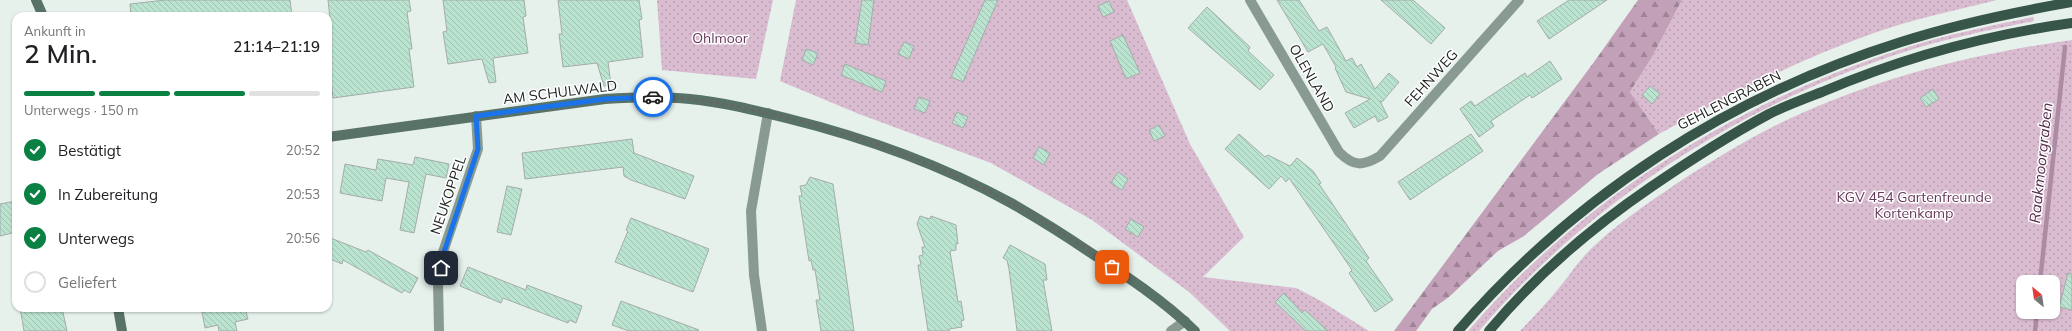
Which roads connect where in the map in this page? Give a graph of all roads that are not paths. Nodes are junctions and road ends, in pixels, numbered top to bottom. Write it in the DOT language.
graph roads {
  1 [pos="36,0"];
  2 [pos="1250,0"];
  3 [pos="1519,0"];
  4 [pos="2072,2"];
  5 [pos="42,12"];
  6 [pos="2072,23"];
  7 [pos="768,113"];
  8 [pos="476,116"];
  9 [pos="332,136"];
  10 [pos="1357,164"];
  11 [pos="119,312"];
  12 [pos="1185,321"];
  13 [pos="122,331"];
  14 [pos="439,331"];
  15 [pos="762,331"];
  16 [pos="1172,331"];
  17 [pos="1195,331"];
  18 [pos="1458,331"];
  19 [pos="1490,331"];
  1 -- 5 [label="street"];
  2 -- 10 [label="street, OLENLAND"];
  3 -- 10 [label="street, FEHNWEG"];
  4 -- 18 [label="main road, GEHLENGRABEN"];
  6 -- 19 [label="main road"];
  7 -- 8 [label="street, AM SCHULWALD"];
  7 -- 12 [label="street, AM SCHULWALD"];
  7 -- 15 [label="street"];
  8 -- 9 [label="street, AM SCHULWALD"];
  8 -- 14 [label="street, NEUKOPPEL"];
  11 -- 13 [label="street"];
  12 -- 16 [label="street"];
  12 -- 17 [label="street, AM SCHULWALD"];
}
